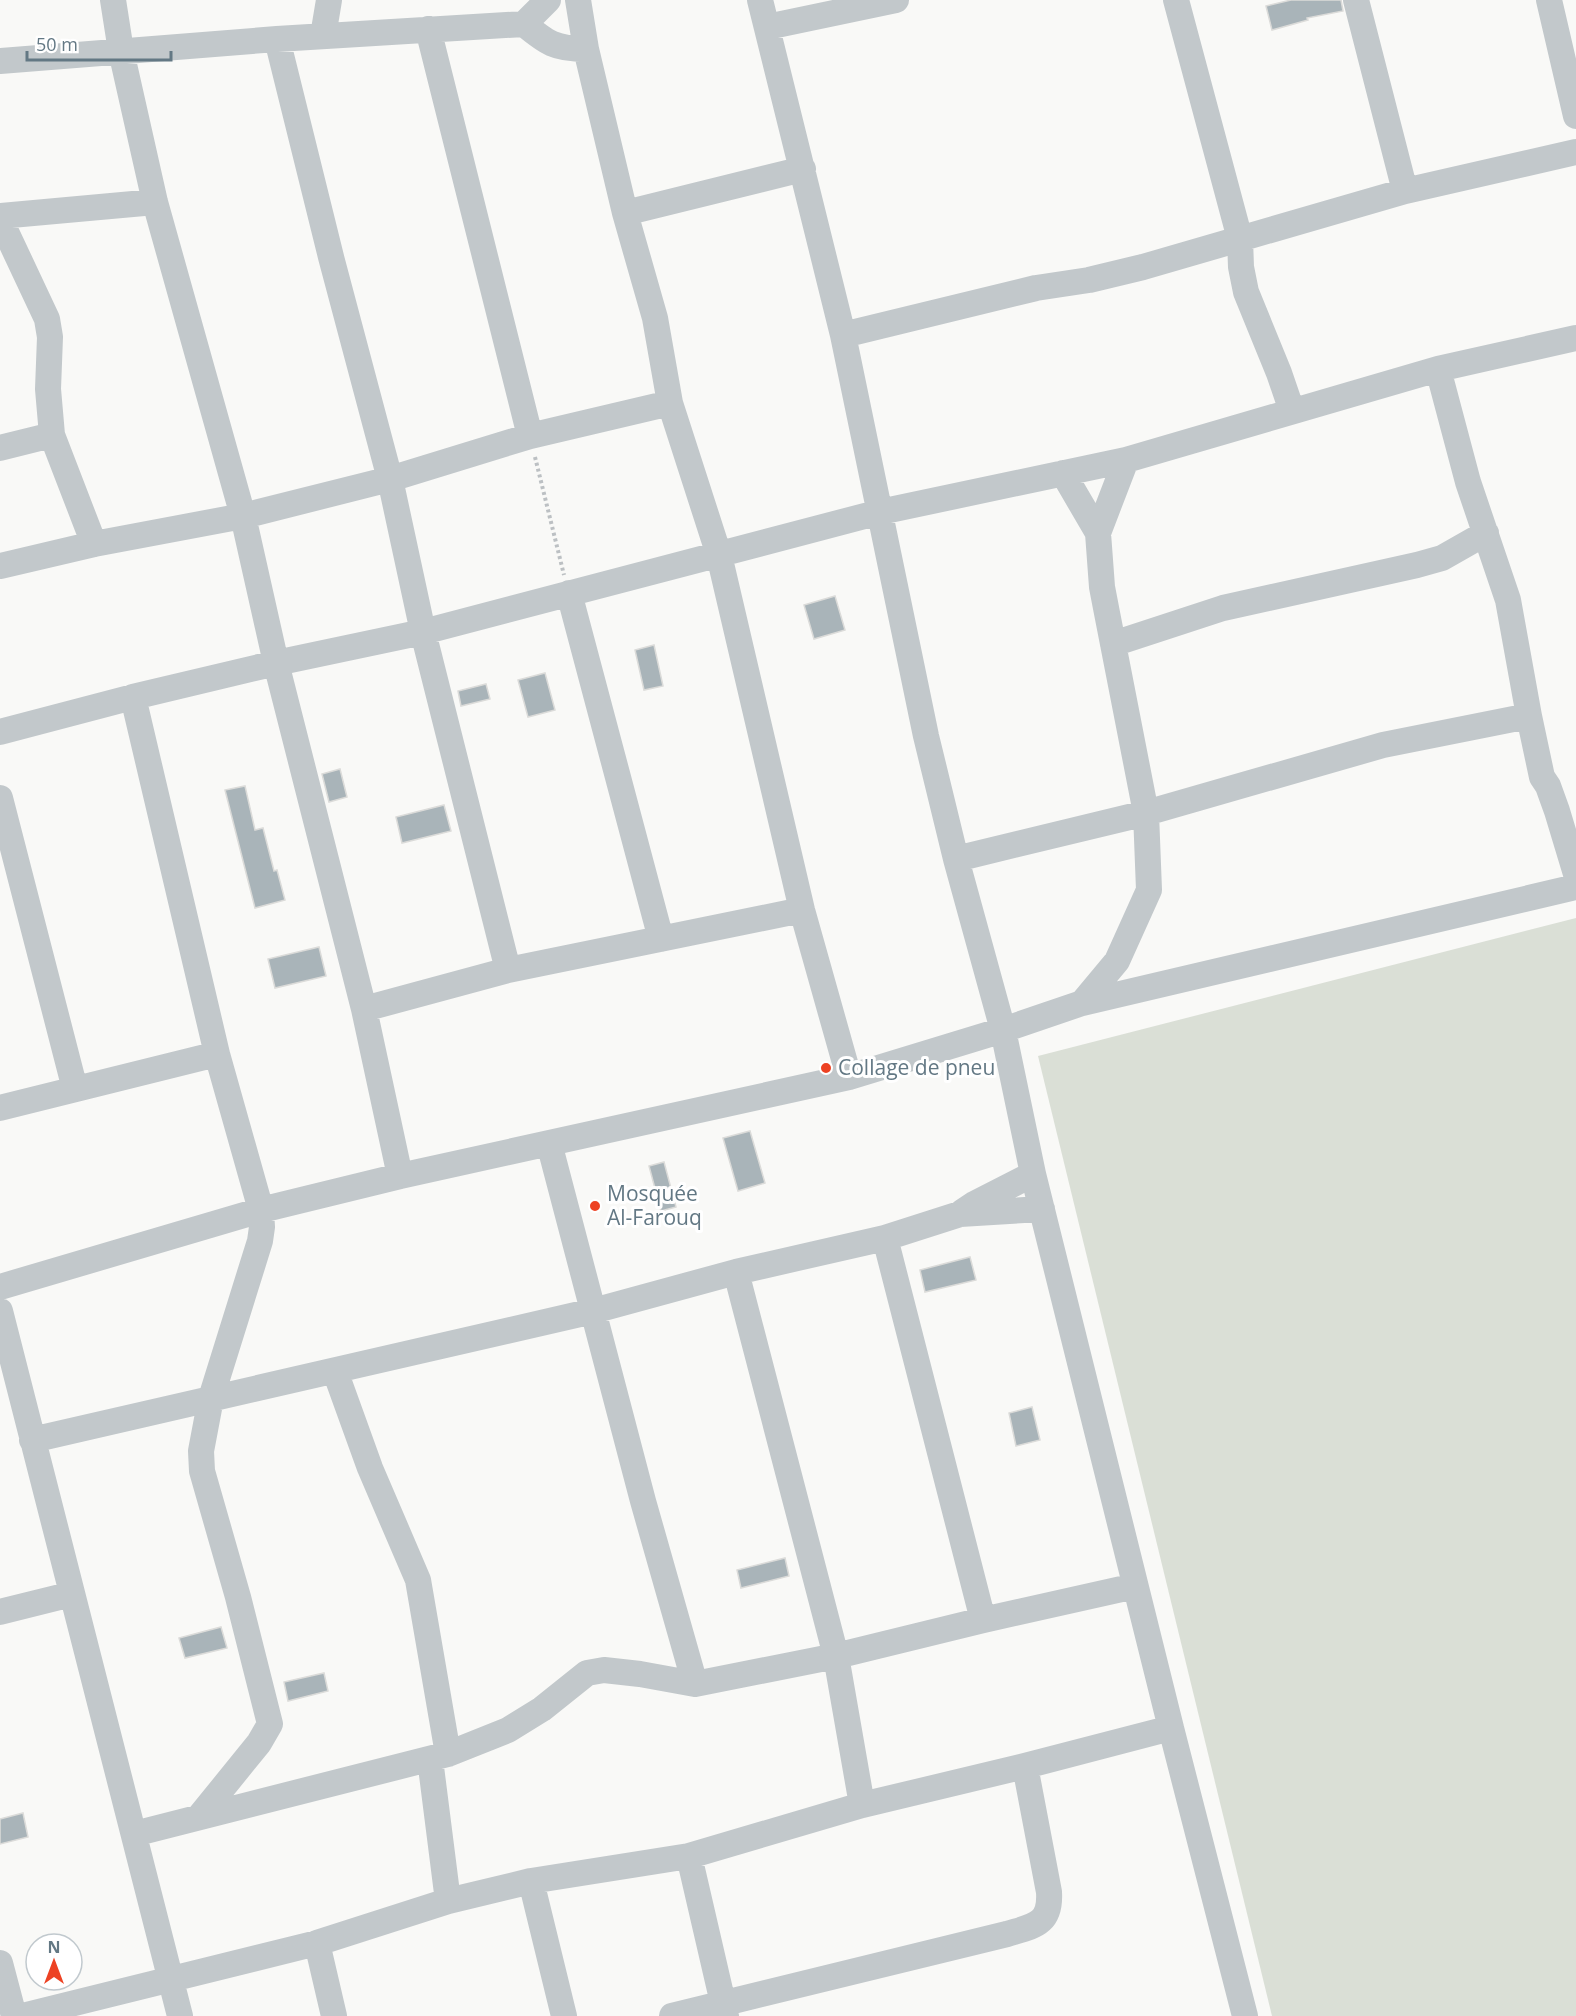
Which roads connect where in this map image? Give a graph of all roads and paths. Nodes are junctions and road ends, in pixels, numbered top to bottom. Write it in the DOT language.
graph roads {
  1 [pos="113,0"];
  2 [pos="329,0"];
  3 [pos="548,0"];
  4 [pos="578,0"];
  5 [pos="760,0"];
  6 [pos="897,0"];
  7 [pos="1176,0"];
  8 [pos="1356,0"];
  9 [pos="1549,0"];
  10 [pos="524,24"];
  11 [pos="767,27"];
  12 [pos="428,29"];
  13 [pos="323,36"];
  14 [pos="277,39"];
  15 [pos="586,49"];
  16 [pos="121,51"];
  17 [pos="0,61"];
  18 [pos="1576,116"];
  19 [pos="1576,152"];
  20 [pos="803,170"];
  21 [pos="1405,191"];
  22 [pos="155,202"];
  23 [pos="626,213"];
  24 [pos="0,218"];
  25 [pos="1240,239"];
  26 [pos="843,335"];
  27 [pos="1576,338"];
  28 [pos="1438,369"];
  29 [pos="669,404"];
  30 [pos="1292,411"];
  31 [pos="52,435"];
  32 [pos="530,436"];
  33 [pos="0,448"];
  34 [pos="1126,460"];
  35 [pos="1063,473"];
  36 [pos="390,478"];
  37 [pos="879,512"];
  38 [pos="243,516"];
  39 [pos="1486,532"];
  40 [pos="1098,533"];
  41 [pos="94,544"];
  42 [pos="719,555"];
  43 [pos="0,566"];
  44 [pos="569,593"];
  45 [pos="423,632"];
  46 [pos="1113,644"];
  47 [pos="276,663"];
  48 [pos="133,697"];
  49 [pos="1529,716"];
  50 [pos="0,732"];
  51 [pos="0,798"];
  52 [pos="1146,813"];
  53 [pos="956,859"];
  54 [pos="1576,874"];
  55 [pos="1576,887"];
  56 [pos="802,910"];
  57 [pos="661,939"];
  58 [pos="508,970"];
  59 [pos="1082,1003"];
  60 [pos="364,1008"];
  61 [pos="1003,1030"];
  62 [pos="217,1054"];
  63 [pos="849,1077"];
  64 [pos="75,1089"];
  65 [pos="0,1108"];
  66 [pos="549,1143"];
  67 [pos="1033,1174"];
  68 [pos="400,1176"];
  69 [pos="1042,1209"];
  70 [pos="261,1210"];
  71 [pos="960,1214"];
  72 [pos="885,1238"];
  73 [pos="736,1272"];
  74 [pos="0,1287"];
  75 [pos="0,1311"];
  76 [pos="593,1311"];
  77 [pos="334,1371"];
  78 [pos="211,1398"];
  79 [pos="32,1440"];
  80 [pos="1135,1586"];
  81 [pos="72,1594"];
  82 [pos="0,1612"];
  83 [pos="983,1620"];
  84 [pos="836,1656"];
  85 [pos="694,1684"];
  86 [pos="1171,1728"];
  87 [pos="439,1756"];
  88 [pos="1025,1766"];
  89 [pos="862,1805"];
  90 [pos="199,1817"];
  91 [pos="134,1834"];
  92 [pos="689,1856"];
  93 [pos="531,1881"];
  94 [pos="448,1901"];
  95 [pos="317,1943"];
  96 [pos="0,1963"];
  97 [pos="171,1979"];
  98 [pos="724,2010"];
  99 [pos="14,2016"];
  100 [pos="22,2016"];
  101 [pos="180,2016"];
  102 [pos="334,2016"];
  103 [pos="564,2016"];
  104 [pos="672,2016"];
  105 [pos="1245,2016"];
  1 -- 16 [label="street"];
  2 -- 13 [label="street"];
  3 -- 10 [label="street"];
  4 -- 15 [label="street"];
  5 -- 11 [label="street"];
  6 -- 11 [label="street"];
  7 -- 25 [label="street"];
  8 -- 21 [label="street"];
  9 -- 18 [label="street"];
  10 -- 12 [label="street"];
  10 -- 15 [label="street"];
  11 -- 20 [label="street"];
  12 -- 13 [label="street"];
  12 -- 32 [label="street"];
  13 -- 14 [label="street"];
  14 -- 16 [label="street"];
  14 -- 36 [label="street"];
  15 -- 23 [label="street"];
  16 -- 17 [label="street"];
  16 -- 22 [label="street"];
  19 -- 21 [label="street"];
  20 -- 23 [label="street"];
  20 -- 26 [label="street"];
  21 -- 25 [label="street"];
  22 -- 24 [label="street"];
  22 -- 38 [label="street"];
  23 -- 29 [label="street"];
  24 -- 31 [label="street"];
  25 -- 26 [label="street"];
  25 -- 30 [label="street"];
  26 -- 37 [label="street"];
  27 -- 28 [label="street"];
  28 -- 30 [label="street"];
  28 -- 39 [label="street"];
  29 -- 32 [label="street"];
  29 -- 42 [label="street"];
  30 -- 34 [label="street"];
  31 -- 33 [label="street"];
  31 -- 41 [label="street"];
  32 -- 36 [label="street"];
  32 -- 44 [label="path"];
  34 -- 35 [label="street"];
  34 -- 40 [label="street"];
  35 -- 37 [label="street"];
  35 -- 40 [label="street"];
  36 -- 38 [label="street"];
  36 -- 45 [label="street"];
  37 -- 42 [label="street"];
  37 -- 53 [label="street"];
  38 -- 41 [label="street"];
  38 -- 47 [label="street"];
  39 -- 46 [label="street"];
  39 -- 49 [label="street"];
  40 -- 46 [label="street"];
  41 -- 43 [label="street"];
  42 -- 44 [label="street"];
  42 -- 56 [label="street"];
  44 -- 45 [label="street"];
  44 -- 57 [label="street"];
  45 -- 47 [label="street"];
  45 -- 58 [label="street"];
  46 -- 52 [label="street"];
  47 -- 48 [label="street"];
  47 -- 60 [label="street"];
  48 -- 50 [label="street"];
  48 -- 62 [label="street"];
  49 -- 52 [label="street"];
  49 -- 54 [label="street"];
  51 -- 64 [label="street"];
  52 -- 53 [label="street"];
  52 -- 59 [label="street"];
  53 -- 61 [label="street"];
  55 -- 59 [label="street"];
  56 -- 57 [label="street"];
  56 -- 63 [label="street"];
  57 -- 58 [label="street"];
  58 -- 60 [label="street"];
  59 -- 61 [label="street"];
  60 -- 68 [label="street"];
  61 -- 63 [label="street"];
  61 -- 67 [label="street"];
  62 -- 64 [label="street"];
  62 -- 70 [label="street"];
  63 -- 66 [label="street"];
  64 -- 65 [label="street"];
  66 -- 68 [label="street"];
  66 -- 76 [label="street"];
  67 -- 69 [label="street"];
  67 -- 71 [label="street"];
  68 -- 70 [label="street"];
  69 -- 71 [label="street"];
  69 -- 80 [label="street"];
  70 -- 74 [label="street"];
  70 -- 78 [label="street"];
  71 -- 72 [label="street"];
  72 -- 73 [label="street"];
  72 -- 83 [label="street"];
  73 -- 76 [label="street"];
  73 -- 84 [label="street"];
  75 -- 79 [label="street"];
  76 -- 77 [label="street"];
  76 -- 85 [label="street"];
  77 -- 78 [label="street"];
  77 -- 87 [label="street"];
  78 -- 79 [label="street"];
  78 -- 90 [label="street"];
  79 -- 81 [label="street"];
  80 -- 83 [label="street"];
  80 -- 86 [label="street"];
  81 -- 82 [label="street"];
  81 -- 91 [label="street"];
  83 -- 84 [label="street"];
  84 -- 85 [label="street"];
  84 -- 89 [label="street"];
  85 -- 87 [label="street"];
  86 -- 88 [label="street"];
  86 -- 105 [label="street"];
  87 -- 90 [label="street"];
  87 -- 94 [label="street"];
  88 -- 89 [label="street"];
  88 -- 98 [label="street"];
  89 -- 92 [label="street"];
  90 -- 91 [label="street"];
  91 -- 97 [label="street"];
  92 -- 93 [label="street"];
  92 -- 98 [label="street"];
  93 -- 94 [label="street"];
  93 -- 103 [label="street"];
  94 -- 95 [label="street"];
  95 -- 97 [label="street"];
  95 -- 102 [label="street"];
  96 -- 99 [label="street"];
  97 -- 100 [label="street"];
  97 -- 101 [label="street"];
  98 -- 104 [label="street"];
}
